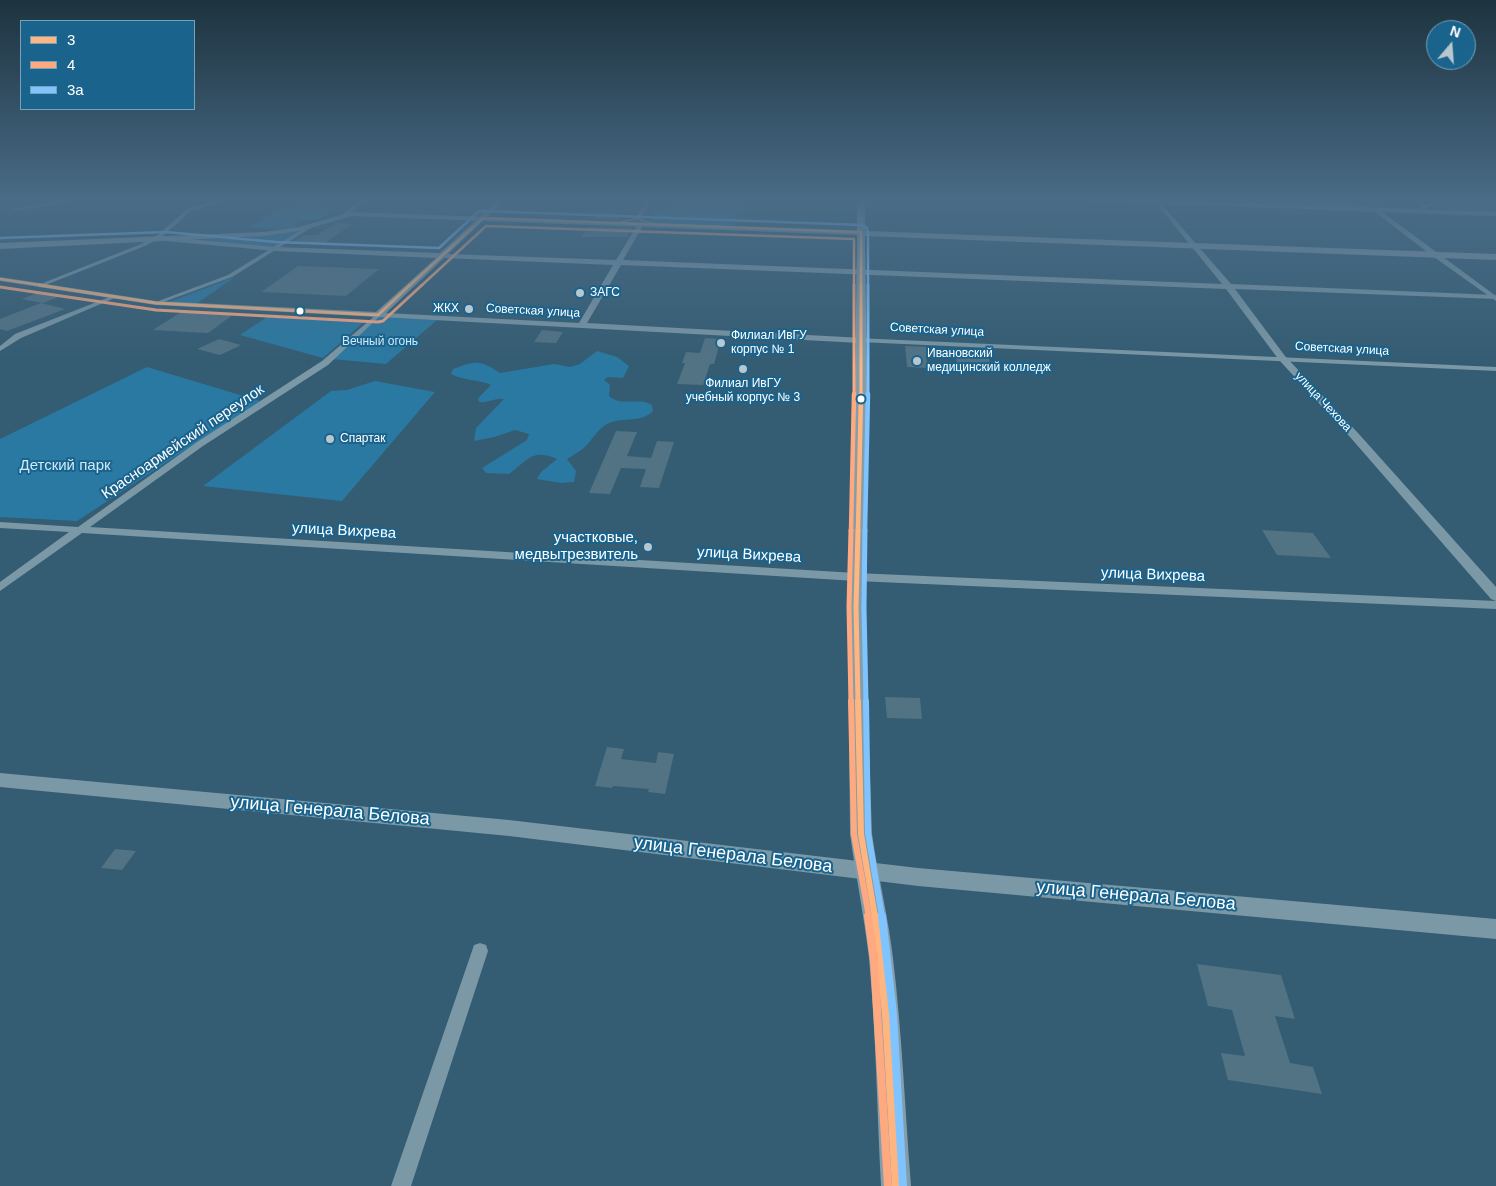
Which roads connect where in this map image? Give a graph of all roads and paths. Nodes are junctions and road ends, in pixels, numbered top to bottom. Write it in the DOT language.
graph roads {
  1 [pos="116,254"];
  2 [pos="267,254"];
  3 [pos="403,254"];
  4 [pos="623,254"];
  5 [pos="860,254"];
  6 [pos="1202,254"];
  7 [pos="1433,254"];
  8 [pos="1440,254"];
  9 [pos="442,256"];
  10 [pos="1496,257"];
  11 [pos="618,262"];
  12 [pos="860,272"];
  13 [pos="0,279"];
  14 [pos="41,285"];
  15 [pos="1229,287"];
  16 [pos="114,297"];
  17 [pos="1495,298"];
  18 [pos="156,303"];
  19 [pos="378,315"];
  20 [pos="581,326"];
  21 [pos="860,340"];
  22 [pos="0,349"];
  23 [pos="1282,358"];
  24 [pos="1496,369"];
  25 [pos="0,525"];
  26 [pos="80,530"];
  27 [pos="856,577"];
  28 [pos="0,587"];
  29 [pos="1496,596"];
  30 [pos="1496,604"];
  31 [pos="0,780"];
  32 [pos="866,870"];
  33 [pos="1496,928"];
  34 [pos="480,952"];
  35 [pos="401,1186"];
  36 [pos="896,1186"];
  1 -- 14 [label="street"];
  2 -- 18 [label="street"];
  3 -- 9 [label="street"];
  4 -- 11 [label="street"];
  5 -- 12 [label="main road"];
  6 -- 15 [label="street, улица Чехова"];
  7 -- 17 [label="street"];
  8 -- 10 [label="main road"];
  9 -- 11 [label="street"];
  9 -- 19 [label="street"];
  11 -- 12 [label="street"];
  11 -- 20 [label="street"];
  12 -- 15 [label="street"];
  12 -- 21 [label="main road"];
  13 -- 14 [label="street"];
  14 -- 16 [label="street"];
  15 -- 17 [label="street"];
  15 -- 23 [label="street, улица Чехова"];
  16 -- 18 [label="street"];
  16 -- 22 [label="street"];
  18 -- 19 [label="street, Советская улица"];
  19 -- 20 [label="street, Советская улица"];
  19 -- 26 [label="street, Красноармейский переулок"];
  20 -- 21 [label="street, Советская улица"];
  21 -- 23 [label="street, Советская улица"];
  21 -- 27 [label="main road"];
  23 -- 24 [label="street, Советская улица"];
  23 -- 29 [label="street, улица Чехова"];
  25 -- 26 [label="street, улица Вихрева"];
  26 -- 27 [label="street, улица Вихрева"];
  26 -- 28 [label="street, Красноармейский переулок"];
  27 -- 30 [label="street, улица Вихрева"];
  27 -- 32 [label="main road"];
  31 -- 32 [label="street, улица Генерала Белова"];
  32 -- 33 [label="street, улица Генерала Белова"];
  32 -- 36 [label="main road"];
  34 -- 35 [label="street"];
}
